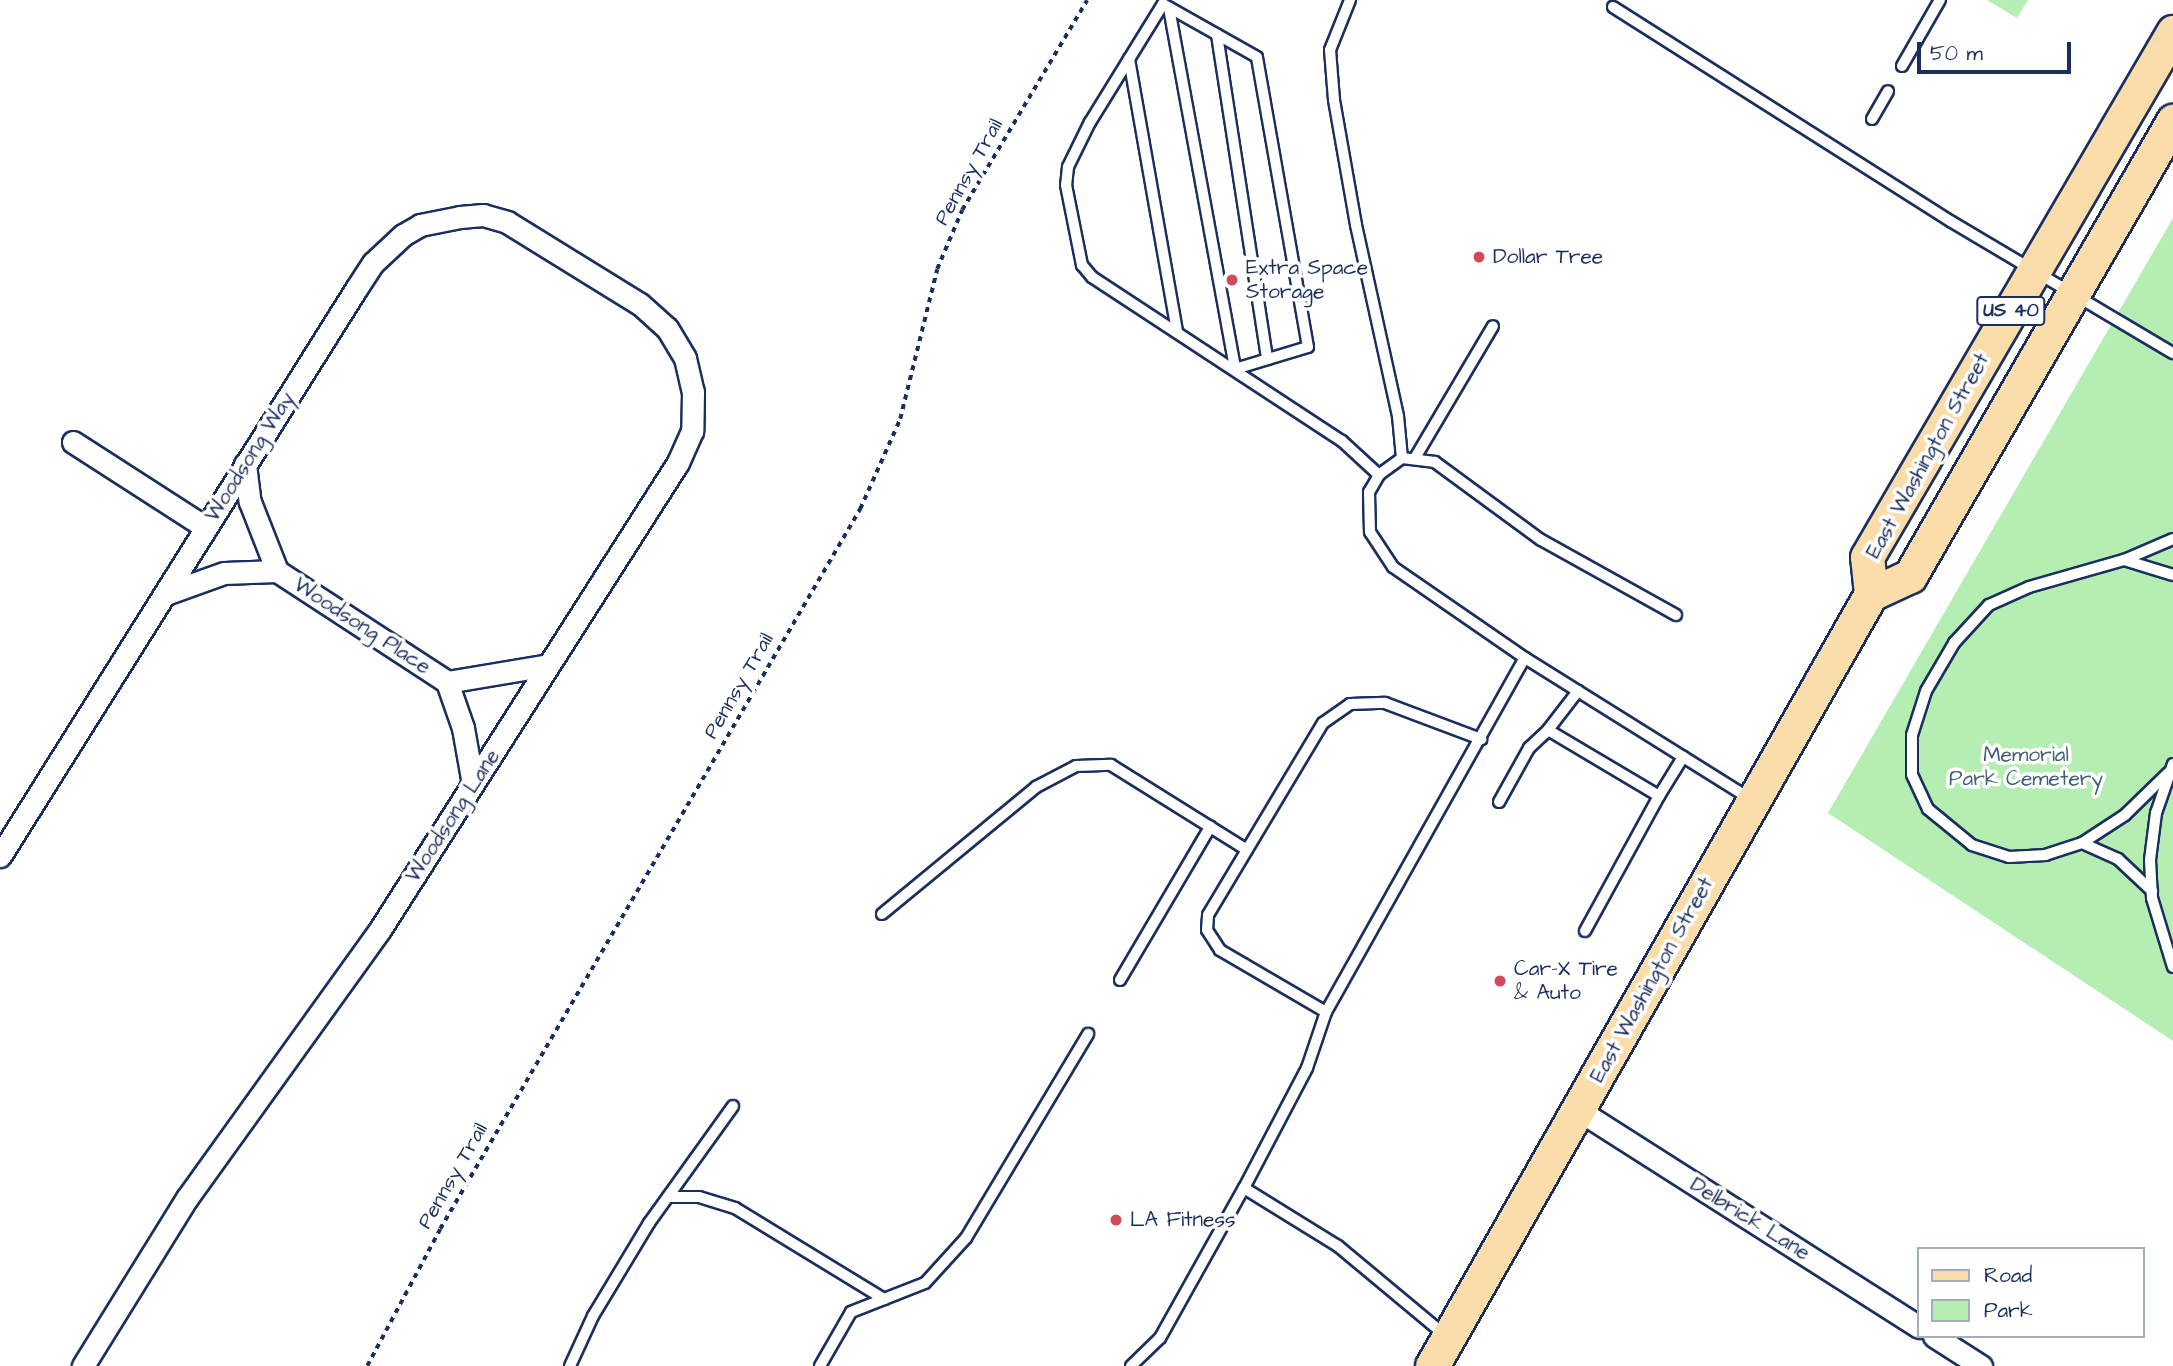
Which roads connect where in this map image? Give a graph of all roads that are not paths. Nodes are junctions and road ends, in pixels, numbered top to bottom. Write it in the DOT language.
graph roads {
  1 [pos="1350,0"];
  2 [pos="1937,4"];
  3 [pos="1612,7"];
  4 [pos="1169,8"];
  5 [pos="2173,32"];
  6 [pos="1217,35"];
  7 [pos="1129,59"];
  8 [pos="1902,66"];
  9 [pos="1888,91"];
  10 [pos="1871,118"];
  11 [pos="2173,121"];
  12 [pos="585,270"];
  13 [pos="2035,270"];
  14 [pos="2074,293"];
  15 [pos="1493,326"];
  16 [pos="1178,331"];
  17 [pos="2173,353"];
  18 [pos="1267,359"];
  19 [pos="1235,369"];
  20 [pos="73,442"];
  21 [pos="1402,458"];
  22 [pos="1415,458"];
  23 [pos="245,464"];
  24 [pos="1379,475"];
  25 [pos="205,527"];
  26 [pos="2173,539"];
  27 [pos="2124,560"];
  28 [pos="277,571"];
  29 [pos="2173,575"];
  30 [pos="168,593"];
  31 [pos="1871,594"];
  32 [pos="1676,615"];
  33 [pos="1525,658"];
  34 [pos="549,666"];
  35 [pos="447,681"];
  36 [pos="1578,691"];
  37 [pos="1548,730"];
  38 [pos="1481,739"];
  39 [pos="1683,757"];
  40 [pos="2170,769"];
  41 [pos="472,785"];
  42 [pos="1660,796"];
  43 [pos="1752,800"];
  44 [pos="1499,802"];
  45 [pos="1210,827"];
  46 [pos="2082,843"];
  47 [pos="1247,850"];
  48 [pos="0,856"];
  49 [pos="2152,891"];
  50 [pos="883,914"];
  51 [pos="1586,931"];
  52 [pos="2173,967"];
  53 [pos="1120,980"];
  54 [pos="1326,1012"];
  55 [pos="1088,1034"];
  56 [pos="733,1106"];
  57 [pos="1580,1111"];
  58 [pos="1244,1188"];
  59 [pos="668,1197"];
  60 [pos="884,1300"];
  61 [pos="1918,1326"];
  62 [pos="1448,1338"];
  63 [pos="1937,1338"];
  64 [pos="83,1366"];
  65 [pos="570,1366"];
  66 [pos="820,1366"];
  67 [pos="1131,1366"];
  68 [pos="1432,1366"];
  69 [pos="1981,1366"];
  1 -- 21 [label="lane"];
  2 -- 8 [label="lane"];
  3 -- 13 [label="lane"];
  4 -- 6 [label="lane"];
  4 -- 7 [label="lane"];
  4 -- 19 [label="lane"];
  5 -- 13 [label="main road, East Washington Street / US 40"];
  6 -- 18 [label="lane"];
  6 -- 18 [label="lane"];
  7 -- 16 [label="lane"];
  7 -- 16 [label="lane"];
  9 -- 10 [label="lane"];
  11 -- 14 [label="main road, East Washington Street / US 40"];
  12 -- 23 [label="street, Woodsong Way"];
  12 -- 34 [label="street, Woodsong Lane"];
  13 -- 14 [label="lane"];
  13 -- 31 [label="main road, East Washington Street / US 40"];
  14 -- 17 [label="lane"];
  14 -- 31 [label="main road, East Washington Street / US 40"];
  15 -- 22 [label="lane"];
  16 -- 19 [label="lane"];
  18 -- 19 [label="lane"];
  19 -- 24 [label="lane"];
  20 -- 25 [label="street"];
  21 -- 22 [label="lane"];
  21 -- 24 [label="lane"];
  22 -- 32 [label="lane"];
  23 -- 25 [label="street, Woodsong Way"];
  23 -- 28 [label="street"];
  24 -- 33 [label="lane"];
  25 -- 30 [label="street, Woodsong Way"];
  26 -- 27 [label="lane"];
  27 -- 29 [label="lane"];
  27 -- 46 [label="lane"];
  28 -- 30 [label="street"];
  28 -- 35 [label="street, Woodsong Place"];
  30 -- 48 [label="street, Woodsong Way"];
  31 -- 43 [label="main road, East Washington Street"];
  33 -- 36 [label="lane"];
  33 -- 38 [label="lane"];
  34 -- 35 [label="street"];
  34 -- 41 [label="street, Woodsong Lane"];
  35 -- 41 [label="street"];
  36 -- 37 [label="lane"];
  36 -- 39 [label="lane"];
  37 -- 42 [label="lane"];
  37 -- 44 [label="lane"];
  38 -- 47 [label="lane"];
  38 -- 54 [label="lane"];
  39 -- 42 [label="lane"];
  39 -- 43 [label="lane"];
  40 -- 46 [label="lane"];
  40 -- 49 [label="lane"];
  41 -- 64 [label="street, Woodsong Lane"];
  42 -- 51 [label="lane"];
  43 -- 57 [label="main road, East Washington Street"];
  45 -- 47 [label="lane"];
  45 -- 50 [label="lane"];
  45 -- 53 [label="lane"];
  46 -- 49 [label="lane"];
  47 -- 54 [label="lane"];
  49 -- 52 [label="lane"];
  54 -- 58 [label="lane"];
  55 -- 60 [label="lane"];
  56 -- 59 [label="lane"];
  57 -- 61 [label="street, Delbrick Lane"];
  57 -- 62 [label="main road, East Washington Street"];
  58 -- 62 [label="lane"];
  58 -- 67 [label="lane"];
  59 -- 60 [label="lane"];
  59 -- 65 [label="lane"];
  60 -- 66 [label="lane"];
  62 -- 68 [label="main road, East Washington Street"];
  63 -- 69 [label="street"];
}
